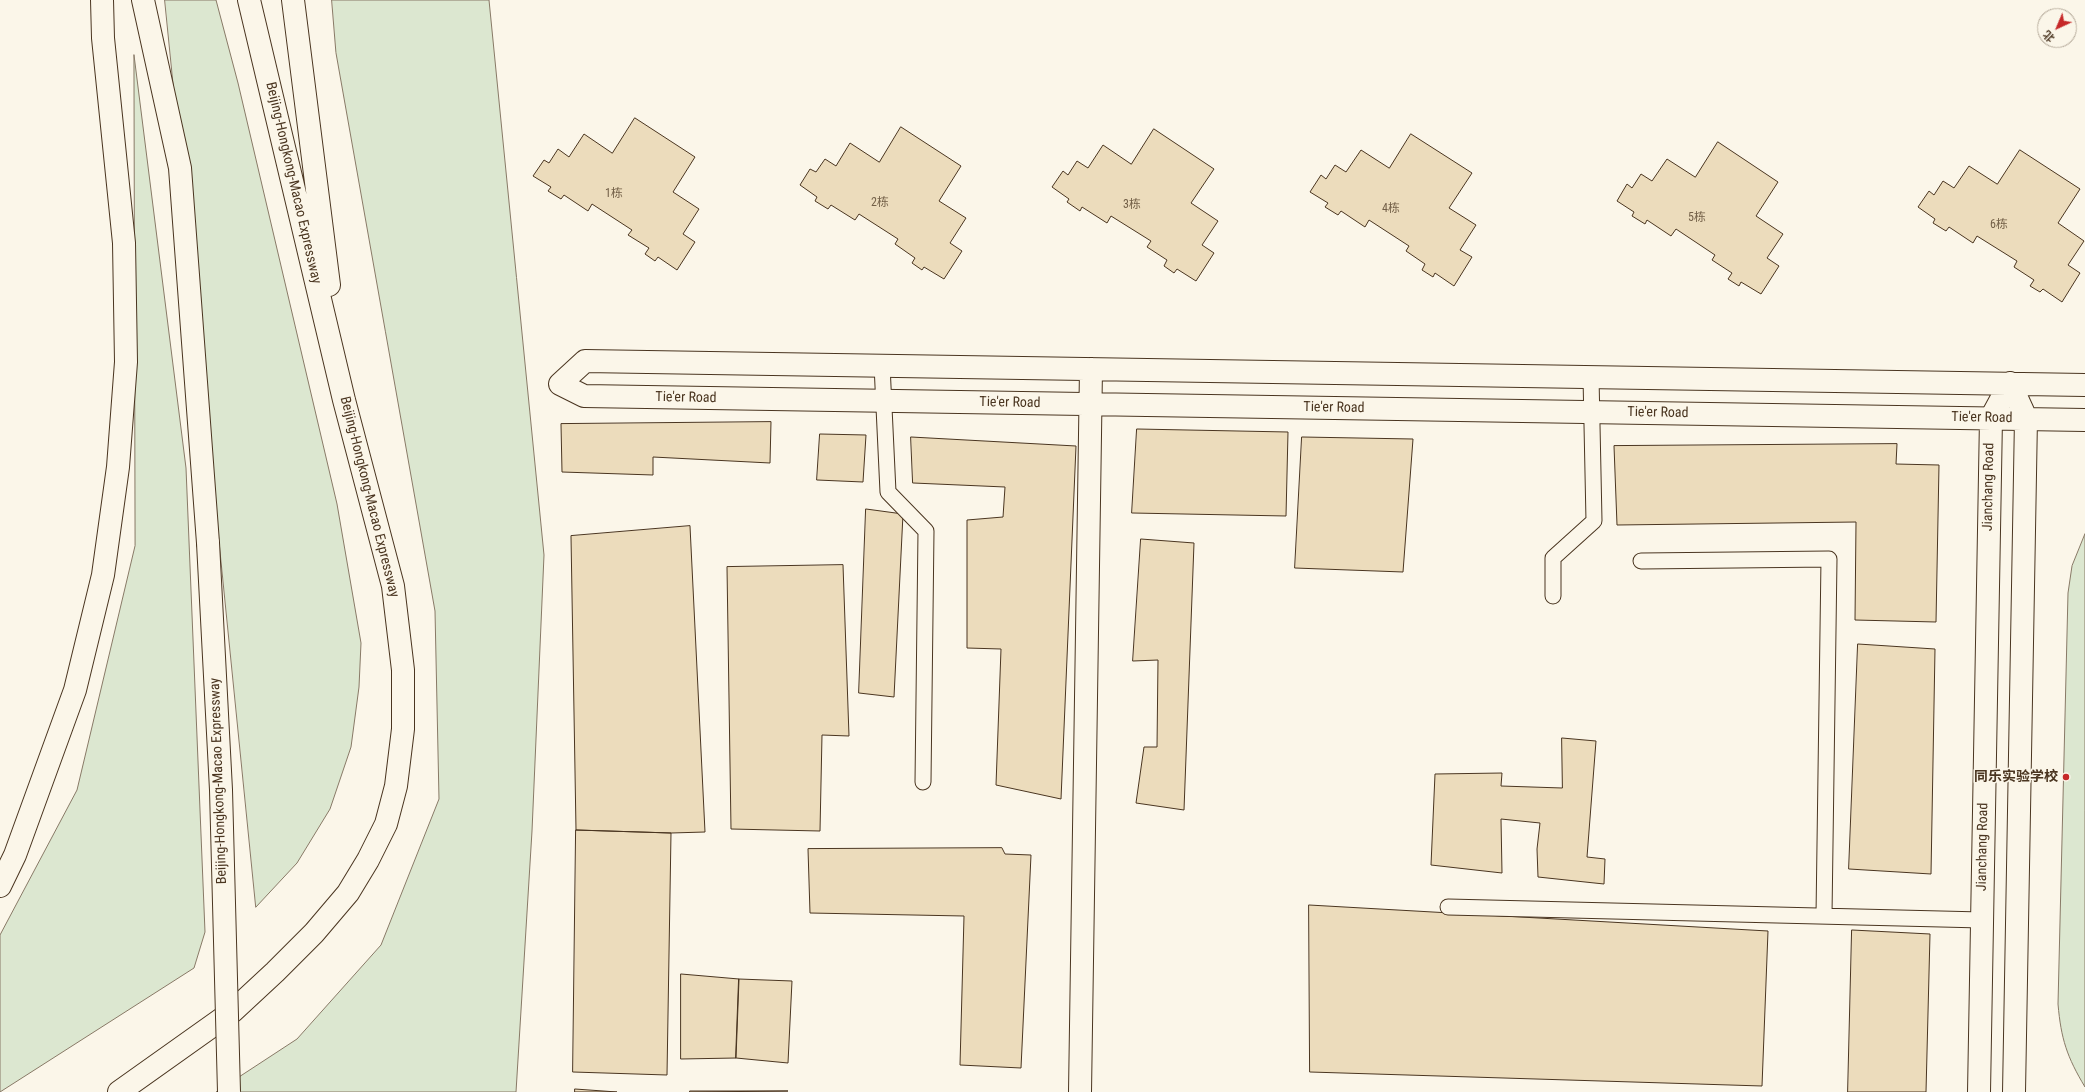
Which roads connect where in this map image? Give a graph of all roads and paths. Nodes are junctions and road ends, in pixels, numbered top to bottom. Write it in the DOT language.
graph roads {
  1 [pos="102,0"];
  2 [pos="143,0"];
  3 [pos="249,0"];
  4 [pos="293,0"];
  5 [pos="882,365"];
  6 [pos="1091,369"];
  7 [pos="1591,377"];
  8 [pos="2010,383"];
  9 [pos="2085,385"];
  10 [pos="344,400"];
  11 [pos="884,401"];
  12 [pos="1090,404"];
  13 [pos="1592,412"];
  14 [pos="1991,418"];
  15 [pos="2026,418"];
  16 [pos="2085,420"];
  17 [pos="1641,561"];
  18 [pos="1553,596"];
  19 [pos="924,782"];
  20 [pos="0,886"];
  21 [pos="1448,907"];
  22 [pos="1824,915"];
  23 [pos="1982,920"];
  24 [pos="119,1092"];
  25 [pos="228,1092"];
  26 [pos="1080,1092"];
  27 [pos="1978,1092"];
  28 [pos="2014,1092"];
  1 -- 20 [label="main road"];
  2 -- 25 [label="main road, Beijing-Hongkong-Macao Expressway, bridge"];
  3 -- 10 [label="main road, Beijing-Hongkong-Macao Expressway"];
  4 -- 10 [label="main road"];
  5 -- 6 [label="main road"];
  5 -- 11 [label="lane"];
  5 -- 11 [label="main road, Tie'er Road"];
  6 -- 7 [label="main road"];
  6 -- 12 [label="main road"];
  7 -- 8 [label="main road"];
  7 -- 13 [label="lane"];
  8 -- 9 [label="main road"];
  8 -- 14 [label="main road, Jianchang Road"];
  8 -- 15 [label="main road"];
  10 -- 24 [label="main road, Beijing-Hongkong-Macao Expressway"];
  11 -- 12 [label="main road, Tie'er Road"];
  11 -- 19 [label="lane"];
  12 -- 13 [label="main road, Tie'er Road"];
  12 -- 26 [label="main road"];
  13 -- 14 [label="main road, Tie'er Road"];
  13 -- 18 [label="lane"];
  14 -- 15 [label="main road, Tie'er Road"];
  14 -- 23 [label="main road, Jianchang Road"];
  15 -- 16 [label="main road, Tie'er Road"];
  15 -- 28 [label="main road"];
  17 -- 22 [label="lane"];
  21 -- 22 [label="lane"];
  22 -- 23 [label="lane"];
  23 -- 27 [label="main road, Jianchang Road"];
}
